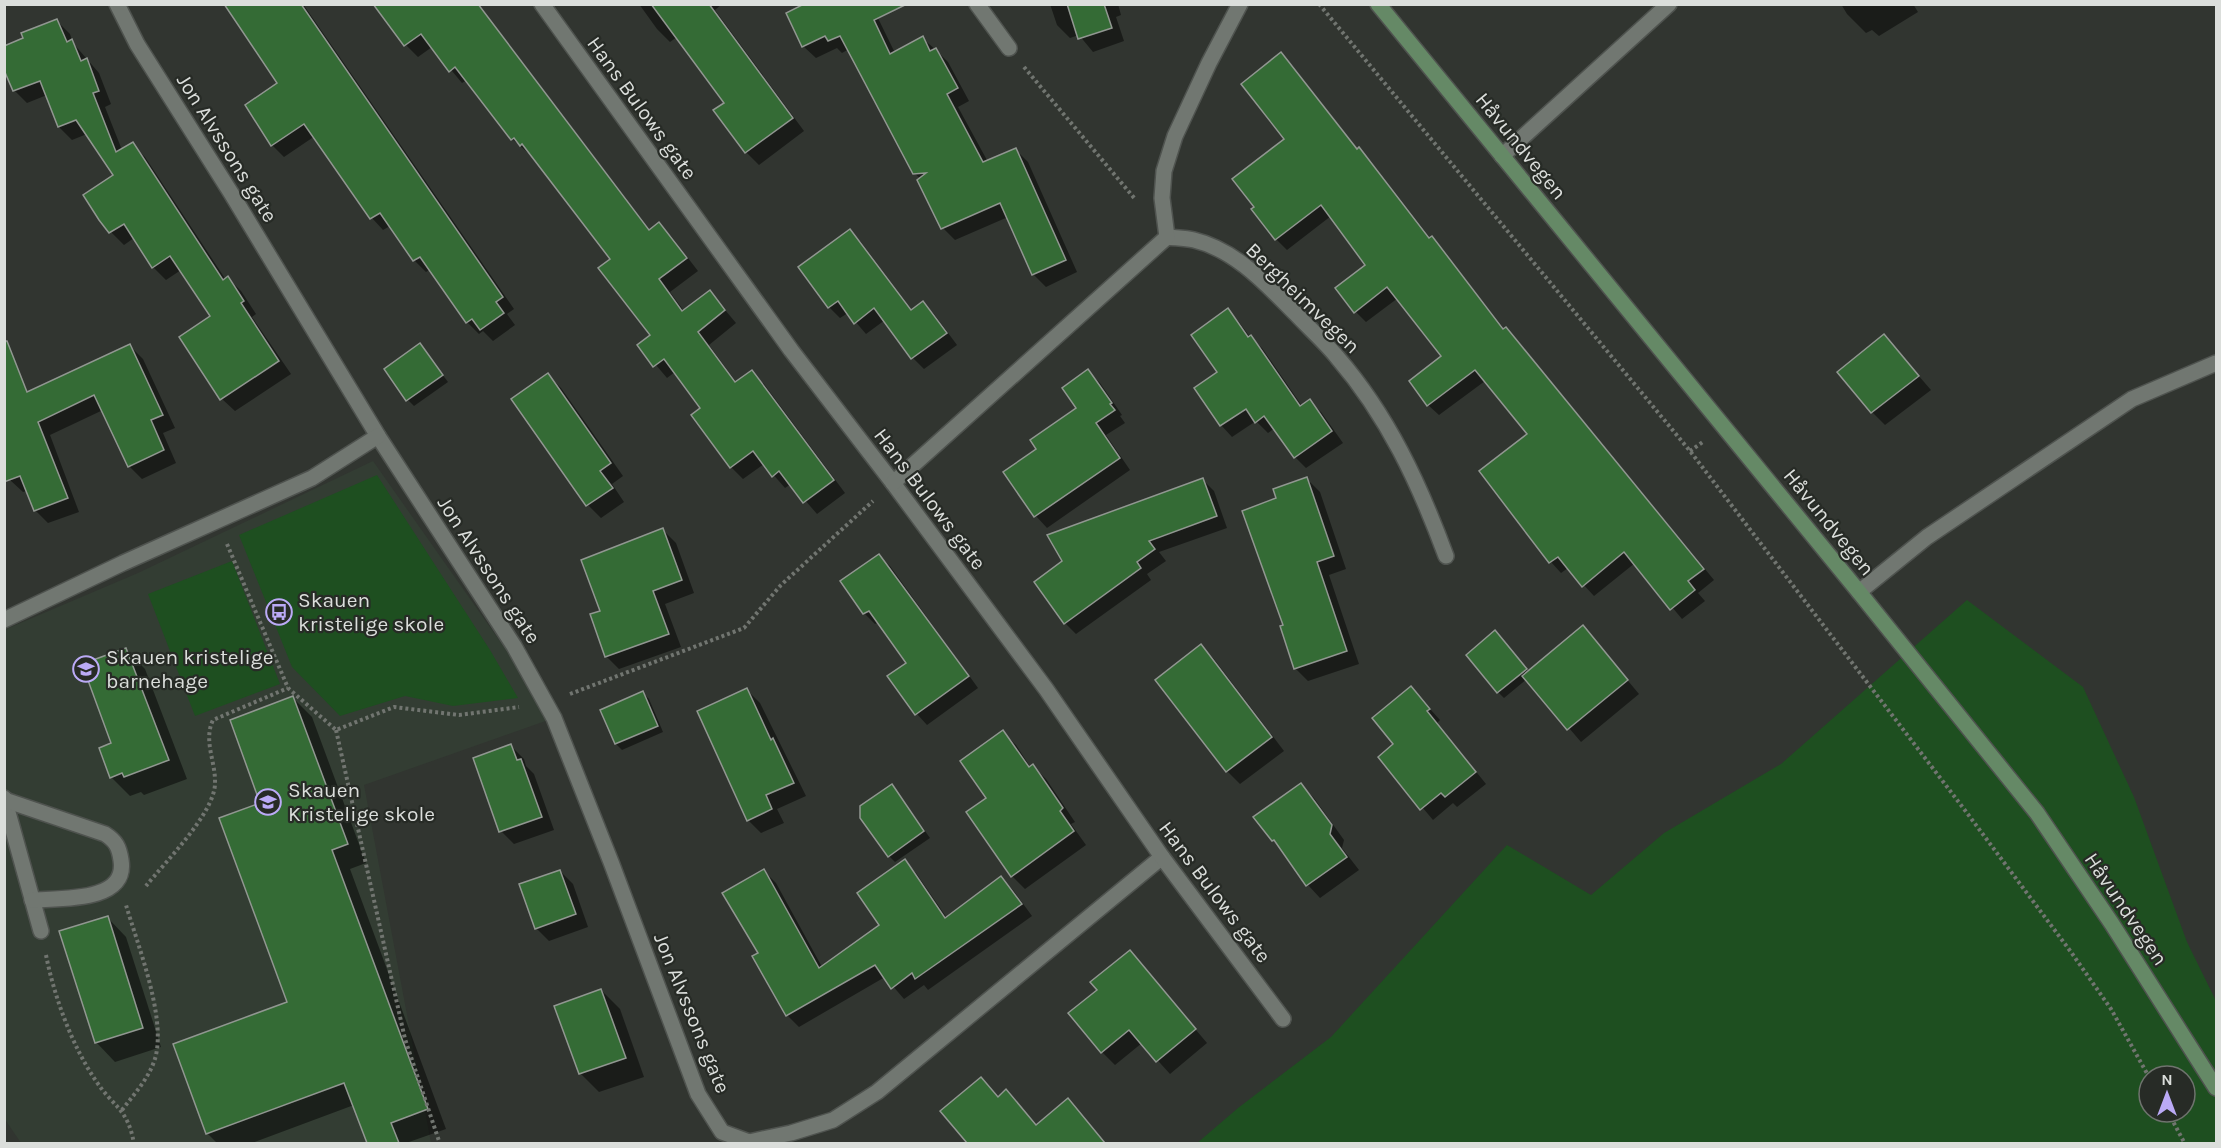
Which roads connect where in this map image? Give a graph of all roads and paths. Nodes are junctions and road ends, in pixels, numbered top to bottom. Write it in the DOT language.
graph roads {
  1 [pos="117,4"];
  2 [pos="542,4"];
  3 [pos="977,4"];
  4 [pos="1240,4"];
  5 [pos="1320,4"];
  6 [pos="1378,4"];
  7 [pos="1669,4"];
  8 [pos="1009,48"];
  9 [pos="1502,156"];
  10 [pos="1136,201"];
  11 [pos="1167,237"];
  12 [pos="2217,363"];
  13 [pos="378,436"];
  14 [pos="893,483"];
  15 [pos="1446,556"];
  16 [pos="1859,592"];
  17 [pos="4,620"];
  18 [pos="288,688"];
  19 [pos="336,730"];
  20 [pos="5,799"];
  21 [pos="1162,857"];
  22 [pos="118,879"];
  23 [pos="141,891"];
  24 [pos="32,900"];
  25 [pos="134,900"];
  26 [pos="127,908"];
  27 [pos="41,931"];
  28 [pos="1283,1019"];
  29 [pos="2142,1064"];
  30 [pos="2217,1088"];
  31 [pos="122,1110"];
  32 [pos="2175,1124"];
  33 [pos="134,1143"];
  34 [pos="440,1143"];
  35 [pos="2185,1143"];
  1 -- 13 [label="street, Jon Alvssons gate"];
  2 -- 14 [label="street, Hans Bulows gate"];
  3 -- 8 [label="street"];
  4 -- 11 [label="street"];
  5 -- 29 [label="path"];
  6 -- 9 [label="main road, Håvundvegen"];
  7 -- 9 [label="street"];
  8 -- 10 [label="path"];
  9 -- 16 [label="main road, Håvundvegen"];
  11 -- 14 [label="street"];
  11 -- 15 [label="street, Bergheimvegen"];
  12 -- 16 [label="street"];
  13 -- 17 [label="street"];
  13 -- 21 [label="street, Jon Alvssons gate"];
  14 -- 21 [label="street, Hans Bulows gate"];
  16 -- 30 [label="main road, Håvundvegen"];
  18 -- 23 [label="path"];
  19 -- 34 [label="path"];
  20 -- 22 [label="street"];
  20 -- 24 [label="street"];
  21 -- 28 [label="street, Hans Bulows gate"];
  22 -- 24 [label="street"];
  22 -- 26 [label="path"];
  24 -- 27 [label="street"];
  25 -- 26 [label="path"];
  26 -- 31 [label="path"];
  27 -- 31 [label="path"];
  31 -- 33 [label="path"];
  32 -- 35 [label="path"];
}
